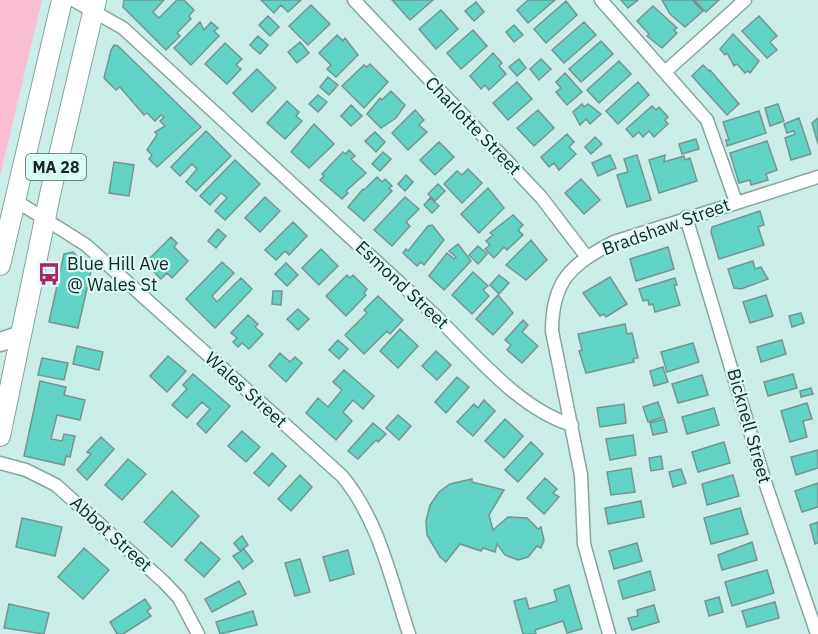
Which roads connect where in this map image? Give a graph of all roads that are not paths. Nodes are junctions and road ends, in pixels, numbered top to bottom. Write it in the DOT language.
graph roads {
  1 [pos="62,0"];
  2 [pos="73,0"];
  3 [pos="354,0"];
  4 [pos="601,0"];
  5 [pos="745,0"];
  6 [pos="95,5"];
  7 [pos="665,72"];
  8 [pos="818,177"];
  9 [pos="14,199"];
  10 [pos="736,202"];
  11 [pos="686,217"];
  12 [pos="45,218"];
  13 [pos="586,256"];
  14 [pos="0,265"];
  15 [pos="0,331"];
  16 [pos="21,335"];
  17 [pos="0,342"];
  18 [pos="572,425"];
  19 [pos="0,436"];
  20 [pos="0,463"];
  21 [pos="198,634"];
  22 [pos="409,634"];
  23 [pos="609,634"];
  24 [pos="817,634"];
  1 -- 9 [label="main road, MA 28"];
  2 -- 6 [label="street, Esmond Street"];
  3 -- 13 [label="street, Charlotte Street"];
  4 -- 7 [label="street"];
  5 -- 7 [label="street"];
  6 -- 12 [label="main road, MA 28"];
  6 -- 18 [label="street, Esmond Street"];
  7 -- 10 [label="street"];
  8 -- 10 [label="street, Bradshaw Street"];
  9 -- 12 [label="street, Wales Street"];
  9 -- 14 [label="main road, MA 28"];
  10 -- 11 [label="street, Bradshaw Street"];
  11 -- 13 [label="street, Bradshaw Street"];
  11 -- 24 [label="street, Bicknell Street"];
  12 -- 16 [label="main road, MA 28"];
  12 -- 22 [label="street, Wales Street"];
  13 -- 18 [label="street, Bradshaw Street"];
  15 -- 16 [label="main road"];
  16 -- 17 [label="main road"];
  16 -- 19 [label="main road, MA 28"];
  18 -- 23 [label="street"];
  20 -- 21 [label="street, Abbot Street"];
}
